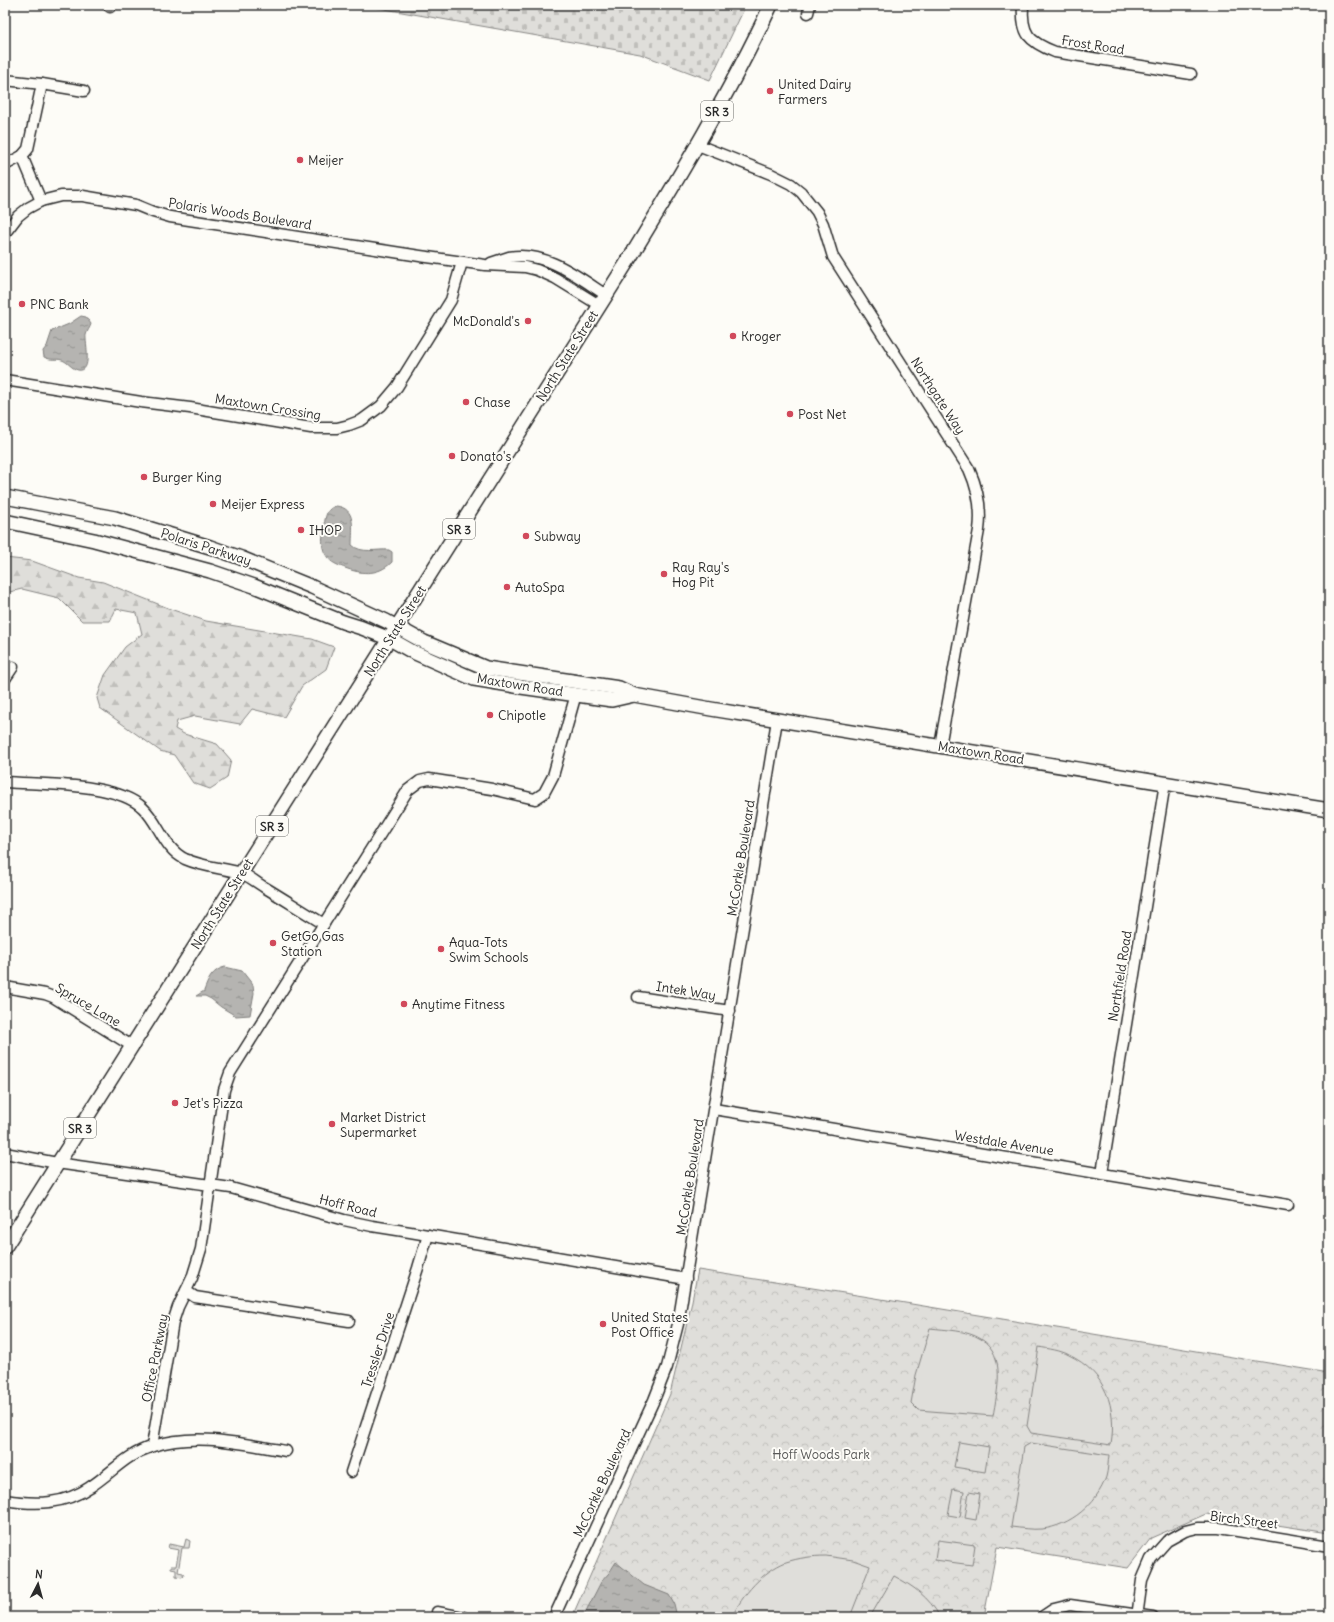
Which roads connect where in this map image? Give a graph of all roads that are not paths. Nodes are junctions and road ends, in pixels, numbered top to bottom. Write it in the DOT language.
graph roads {
  1 [pos="771,5"];
  2 [pos="1023,5"];
  3 [pos="1191,74"];
  4 [pos="5,80"];
  5 [pos="42,84"];
  6 [pos="84,92"];
  7 [pos="698,145"];
  8 [pos="22,156"];
  9 [pos="5,165"];
  10 [pos="41,201"];
  11 [pos="5,233"];
  12 [pos="462,262"];
  13 [pos="603,300"];
  14 [pos="5,380"];
  15 [pos="5,496"];
  16 [pos="5,522"];
  17 [pos="397,628"];
  18 [pos="390,639"];
  19 [pos="13,667"];
  20 [pos="5,679"];
  21 [pos="584,683"];
  22 [pos="521,687"];
  23 [pos="576,694"];
  24 [pos="634,695"];
  25 [pos="777,720"];
  26 [pos="940,746"];
  27 [pos="5,782"];
  28 [pos="1165,784"];
  29 [pos="1329,810"];
  30 [pos="242,873"];
  31 [pos="324,924"];
  32 [pos="5,987"];
  33 [pos="638,997"];
  34 [pos="730,1011"];
  35 [pos="132,1046"];
  36 [pos="714,1109"];
  37 [pos="5,1153"];
  38 [pos="57,1163"];
  39 [pos="1102,1174"];
  40 [pos="211,1184"];
  41 [pos="1288,1205"];
  42 [pos="428,1235"];
  43 [pos="5,1247"];
  44 [pos="686,1279"];
  45 [pos="186,1290"];
  46 [pos="349,1321"];
  47 [pos="152,1446"];
  48 [pos="286,1451"];
  49 [pos="351,1472"];
  50 [pos="5,1500"];
  51 [pos="1329,1546"];
  52 [pos="437,1612"];
  53 [pos="1137,1616"];
  54 [pos="463,1617"];
  55 [pos="554,1617"];
  56 [pos="1042,1617"];
  57 [pos="1154,1617"];
  1 -- 7 [label="main road, North State Street / SR 3"];
  2 -- 3 [label="street, Frost Road"];
  4 -- 5 [label="street"];
  5 -- 6 [label="street"];
  5 -- 8 [label="street"];
  7 -- 13 [label="main road, North State Street / SR 3"];
  7 -- 26 [label="street, Northgate Way"];
  8 -- 9 [label="street"];
  8 -- 10 [label="street"];
  10 -- 11 [label="street, Polaris Woods Boulevard"];
  10 -- 12 [label="street, Polaris Woods Boulevard"];
  12 -- 13 [label="street, Polaris Woods Boulevard"];
  12 -- 14 [label="street, Maxtown Crossing"];
  13 -- 17 [label="main road, North State Street / SR 3"];
  15 -- 17 [label="main road, Polaris Parkway"];
  16 -- 18 [label="main road, Polaris Parkway"];
  17 -- 18 [label="main road, North State Street / SR 3"];
  17 -- 21 [label="main road, Maxtown Road"];
  18 -- 22 [label="main road, Maxtown Road"];
  18 -- 30 [label="main road, North State Street / SR 3"];
  19 -- 20 [label="street"];
  21 -- 22 [label="main road"];
  21 -- 24 [label="main road, Maxtown Road"];
  22 -- 23 [label="main road, Maxtown Road"];
  23 -- 24 [label="main road, Maxtown Road"];
  23 -- 31 [label="street, Office Parkway"];
  24 -- 25 [label="main road, Maxtown Road"];
  25 -- 26 [label="main road, Maxtown Road"];
  25 -- 34 [label="street, McCorkle Boulevard"];
  26 -- 28 [label="main road, Maxtown Road"];
  27 -- 30 [label="street"];
  28 -- 29 [label="main road, Maxtown Road"];
  28 -- 39 [label="street, Northfield Road"];
  30 -- 31 [label="street"];
  30 -- 35 [label="main road, North State Street / SR 3"];
  31 -- 40 [label="street, Office Parkway"];
  32 -- 35 [label="street, Spruce Lane"];
  33 -- 34 [label="street, Intek Way"];
  34 -- 36 [label="street, McCorkle Boulevard"];
  35 -- 38 [label="main road, North State Street / SR 3"];
  36 -- 39 [label="street, Westdale Avenue"];
  36 -- 44 [label="street, McCorkle Boulevard"];
  37 -- 38 [label="street, Hoff Road"];
  38 -- 40 [label="street, Hoff Road"];
  38 -- 43 [label="main road, North State Street / SR 3"];
  39 -- 41 [label="street, Westdale Avenue"];
  40 -- 42 [label="street, Hoff Road"];
  40 -- 45 [label="street, Office Parkway"];
  42 -- 44 [label="street, Hoff Road"];
  42 -- 49 [label="street, Tressler Drive"];
  44 -- 55 [label="street, McCorkle Boulevard"];
  45 -- 46 [label="street"];
  45 -- 47 [label="street, Office Parkway"];
  47 -- 48 [label="street"];
  47 -- 50 [label="street"];
  51 -- 53 [label="street, Birch Street"];
  52 -- 54 [label="street"];
  53 -- 56 [label="street"];
  53 -- 57 [label="street"];
}
